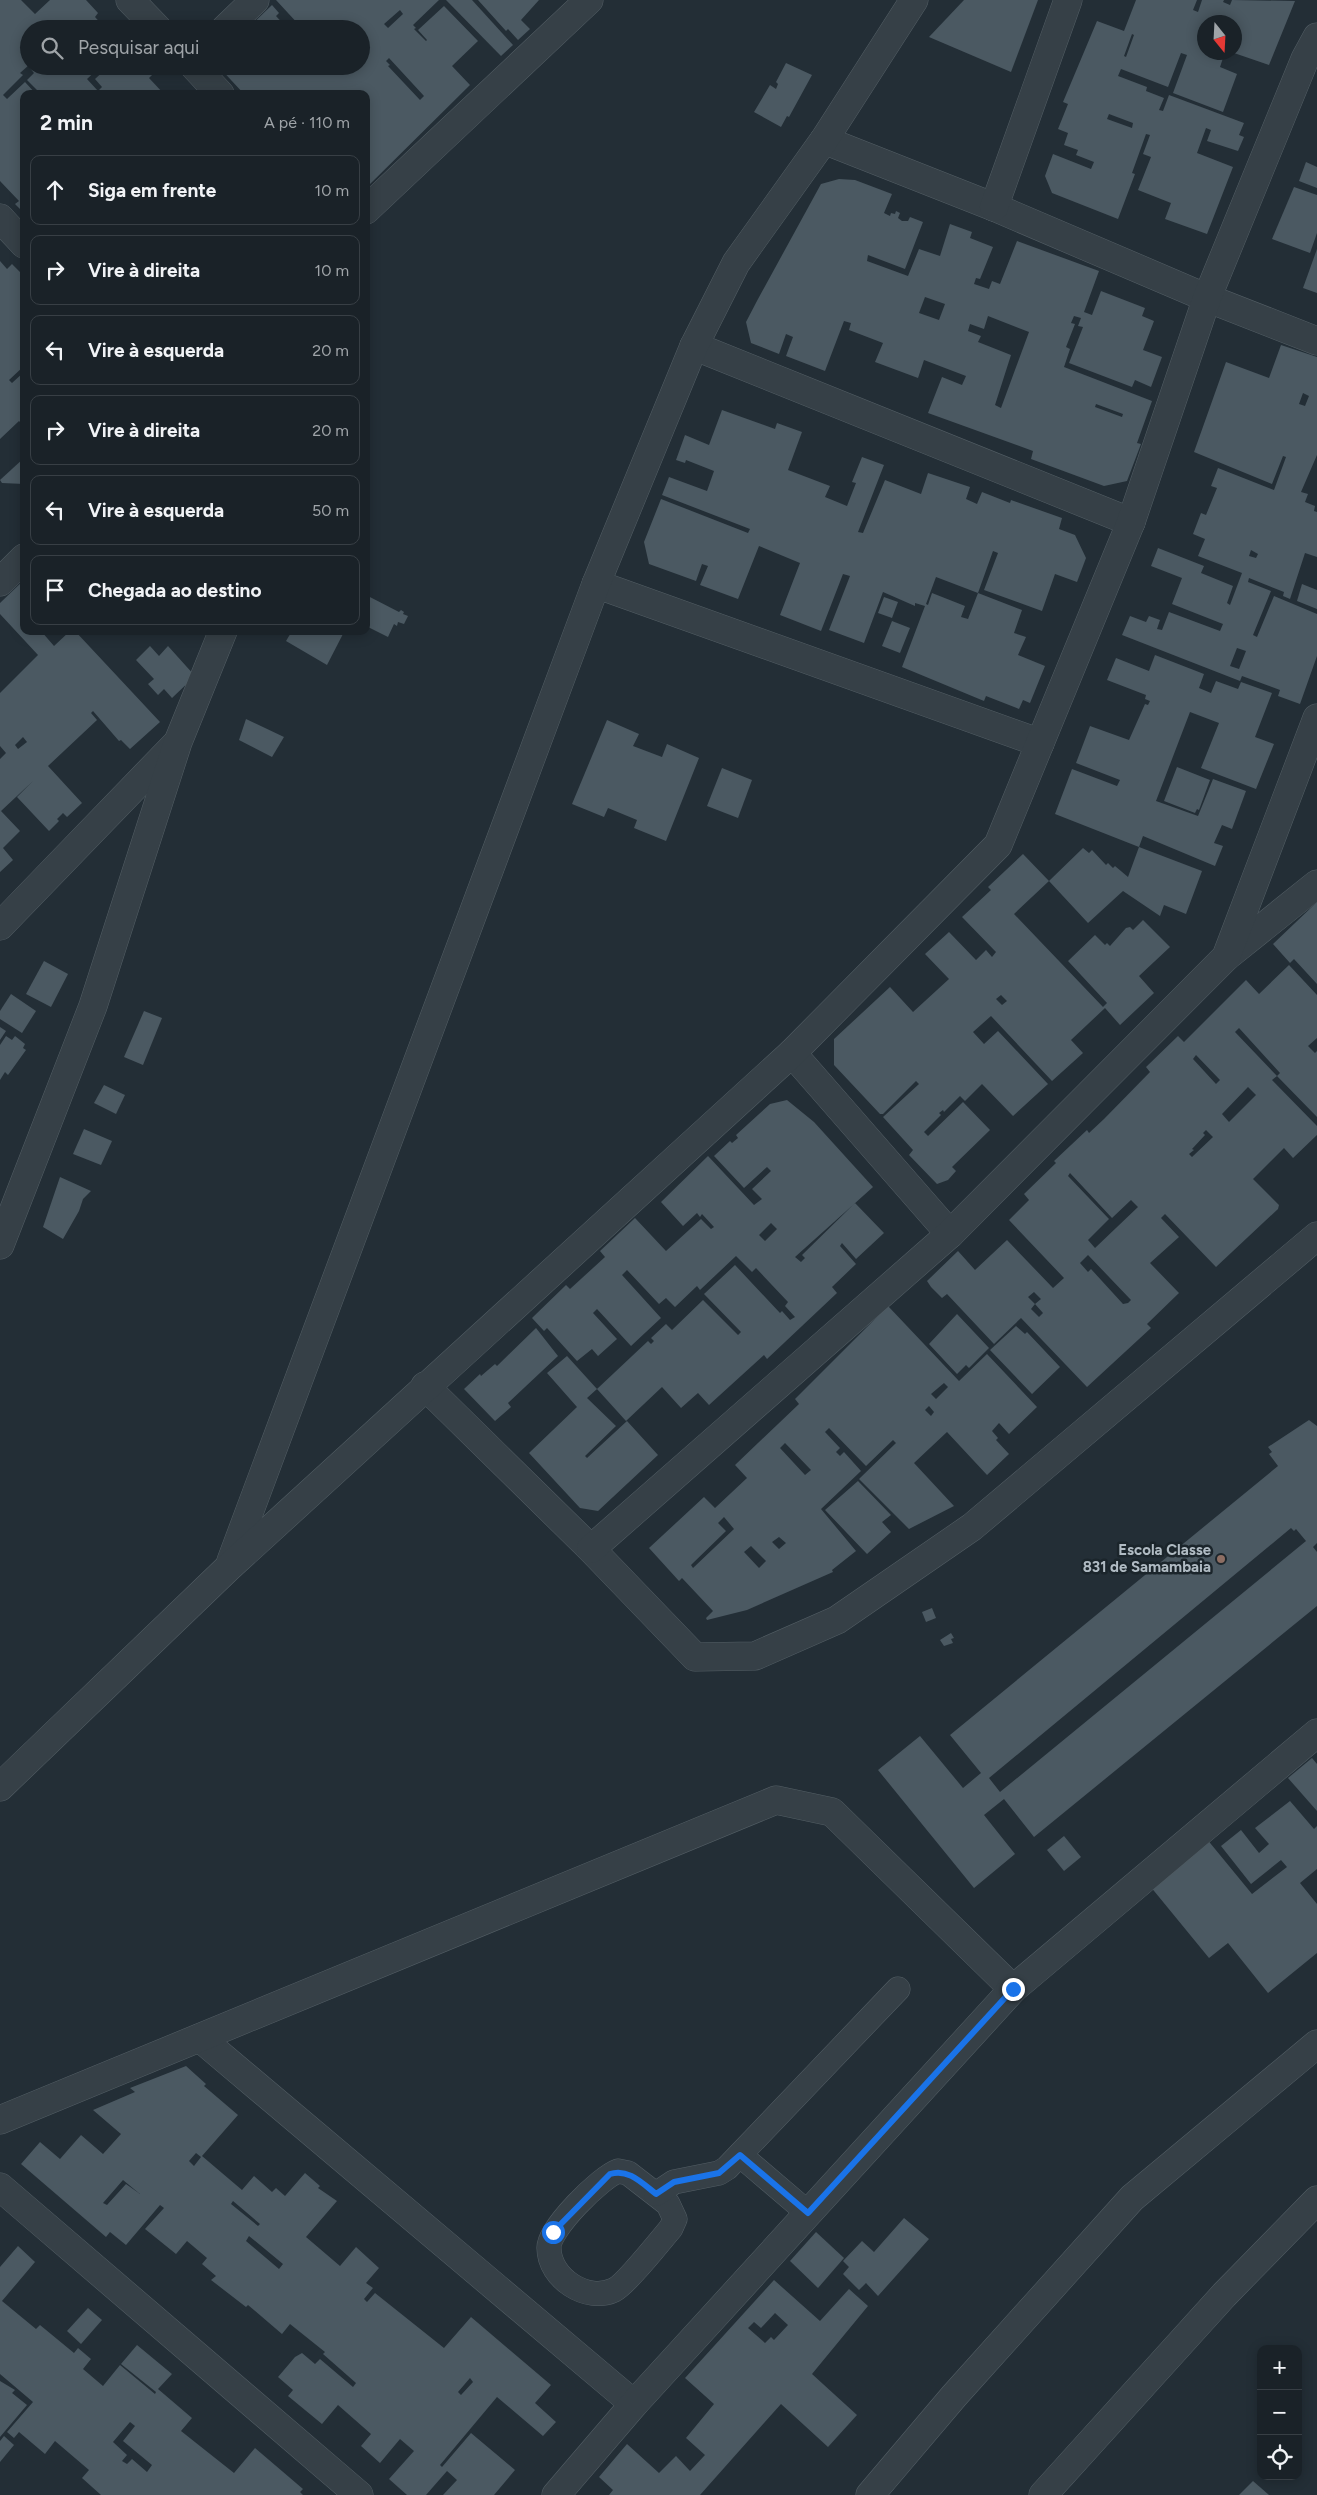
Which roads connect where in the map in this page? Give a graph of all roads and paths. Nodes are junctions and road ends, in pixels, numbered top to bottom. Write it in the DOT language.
graph roads {
  1 [pos="130,0"];
  2 [pos="255,0"];
  3 [pos="589,0"];
  4 [pos="914,0"];
  5 [pos="1068,0"];
  6 [pos="149,20"];
  7 [pos="234,20"];
  8 [pos="1317,37"];
  9 [pos="202,75"];
  10 [pos="216,90"];
  11 [pos="824,140"];
  12 [pos="370,206"];
  13 [pos="994,207"];
  14 [pos="0,218"];
  15 [pos="20,240"];
  16 [pos="1208,298"];
  17 [pos="1317,341"];
  18 [pos="694,346"];
  19 [pos="1131,522"];
  20 [pos="20,561"];
  21 [pos="2,577"];
  22 [pos="596,584"];
  23 [pos="221,635"];
  24 [pos="1317,718"];
  25 [pos="178,742"];
  26 [pos="1040,744"];
  27 [pos="1317,884"];
  28 [pos="0,926"];
  29 [pos="1226,957"];
  30 [pos="792,1053"];
  31 [pos="950,1234"];
  32 [pos="1317,1236"];
  33 [pos="0,1244"];
  34 [pos="425,1386"];
  35 [pos="590,1549"];
  36 [pos="228,1567"];
  37 [pos="1317,1733"];
  38 [pos="0,1787"];
  39 [pos="898,1989"];
  40 [pos="1013,1989"];
  41 [pos="200,2038"];
  42 [pos="1317,2044"];
  43 [pos="0,2120"];
  44 [pos="740,2155"];
  45 [pos="0,2187"];
  46 [pos="656,2194"];
  47 [pos="1317,2200"];
  48 [pos="808,2213"];
  49 [pos="634,2404"];
  50 [pos="359,2495"];
  51 [pos="556,2495"];
  52 [pos="870,2495"];
  53 [pos="1042,2495"];
  1 -- 6 [label="street"];
  2 -- 7 [label="street"];
  3 -- 12 [label="street"];
  4 -- 11 [label="street"];
  5 -- 13 [label="street"];
  8 -- 16 [label="street"];
  9 -- 10 [label="street"];
  11 -- 13 [label="street"];
  11 -- 18 [label="street"];
  13 -- 16 [label="street"];
  14 -- 15 [label="street"];
  16 -- 17 [label="street"];
  16 -- 19 [label="street"];
  18 -- 19 [label="street"];
  18 -- 22 [label="street"];
  19 -- 26 [label="street"];
  20 -- 21 [label="street"];
  22 -- 26 [label="street"];
  22 -- 36 [label="street"];
  23 -- 25 [label="street"];
  24 -- 29 [label="street"];
  25 -- 28 [label="street"];
  25 -- 33 [label="street"];
  26 -- 30 [label="street"];
  27 -- 29 [label="street"];
  29 -- 31 [label="street"];
  30 -- 31 [label="street"];
  30 -- 34 [label="street"];
  31 -- 35 [label="street"];
  32 -- 35 [label="street"];
  34 -- 35 [label="street"];
  34 -- 36 [label="street"];
  36 -- 38 [label="street"];
  37 -- 40 [label="street"];
  39 -- 44 [label="lane"];
  40 -- 41 [label="street"];
  40 -- 48 [label="street"];
  41 -- 43 [label="street"];
  41 -- 49 [label="street"];
  42 -- 52 [label="street"];
  44 -- 46 [label="lane"];
  44 -- 48 [label="lane"];
  45 -- 50 [label="street"];
  46 -- 46 [label="lane"];
  47 -- 53 [label="street"];
  48 -- 49 [label="street"];
  49 -- 51 [label="street"];
}
